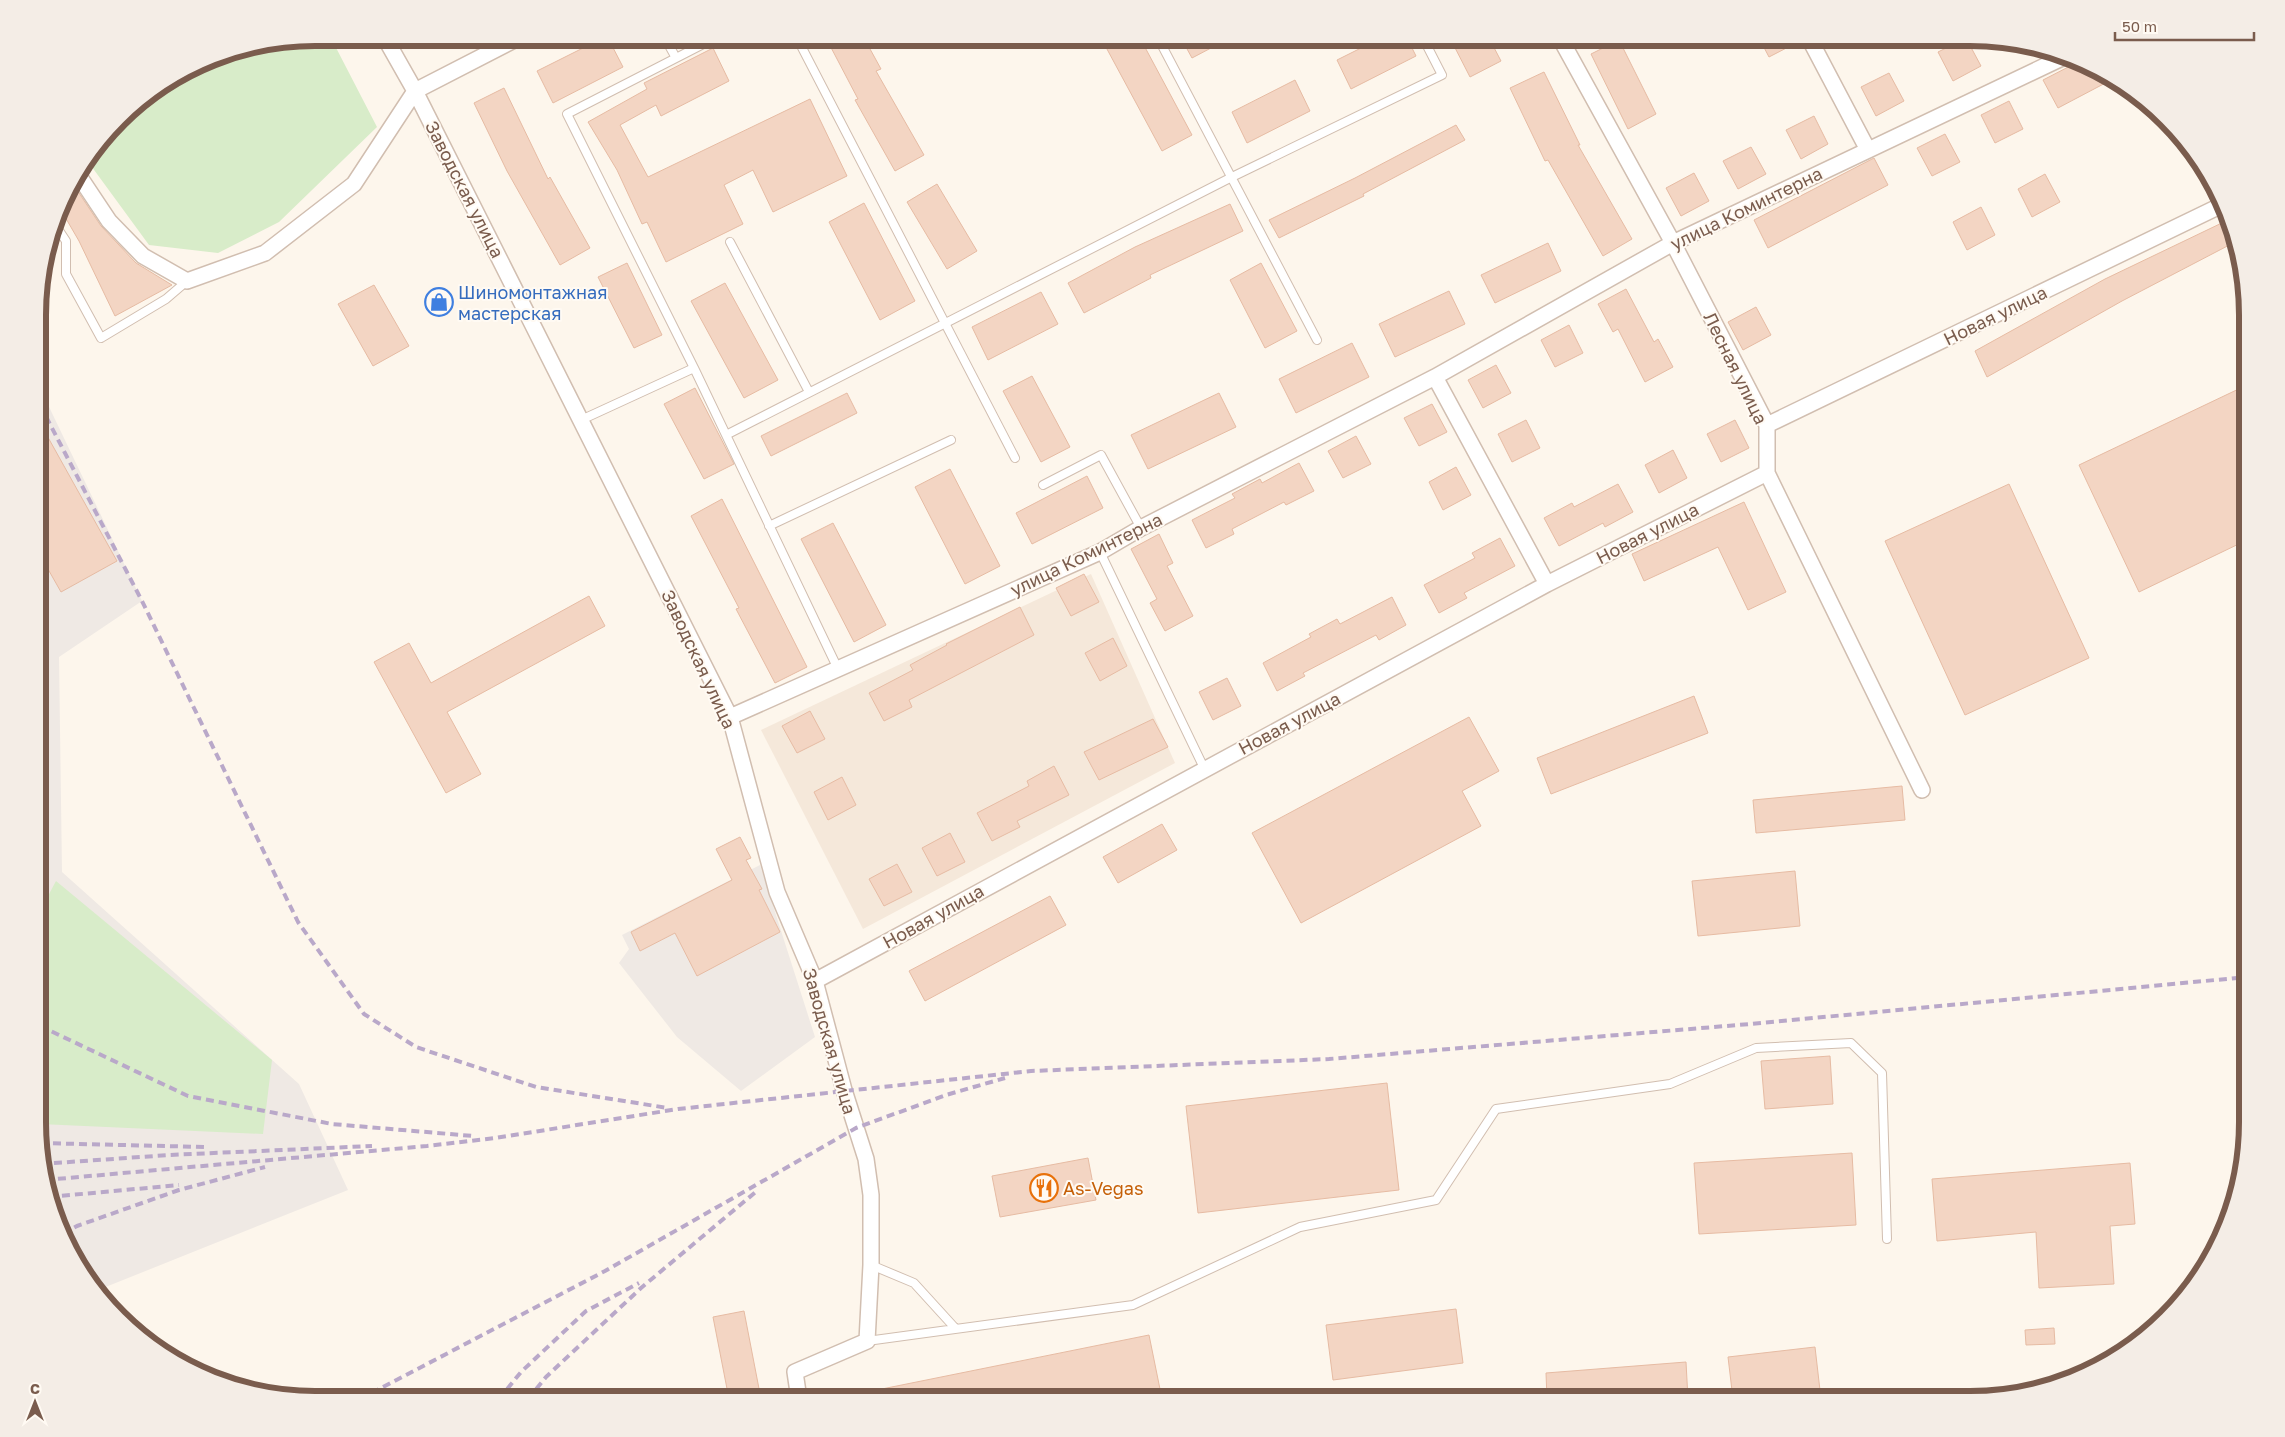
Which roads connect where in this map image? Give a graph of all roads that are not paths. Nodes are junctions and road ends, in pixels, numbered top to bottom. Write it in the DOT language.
graph roads {
  1 [pos="390,46"];
  2 [pos="502,46"];
  3 [pos="669,46"];
  4 [pos="699,46"];
  5 [pos="801,46"];
  6 [pos="1162,46"];
  7 [pos="1427,46"];
  8 [pos="1564,46"];
  9 [pos="1813,46"];
  10 [pos="676,58"];
  11 [pos="2056,61"];
  12 [pos="415,91"];
  13 [pos="1868,150"];
  14 [pos="1232,177"];
  15 [pos="82,181"];
  16 [pos="2217,209"];
  17 [pos="60,232"];
  18 [pos="730,242"];
  19 [pos="1673,243"];
  20 [pos="187,281"];
  21 [pos="945,323"];
  22 [pos="1317,340"];
  23 [pos="694,368"];
  24 [pos="1435,377"];
  25 [pos="810,392"];
  26 [pos="581,420"];
  27 [pos="1767,425"];
  28 [pos="726,435"];
  29 [pos="951,440"];
  30 [pos="1015,458"];
  31 [pos="1767,473"];
  32 [pos="1043,485"];
  33 [pos="770,526"];
  34 [pos="1140,528"];
  35 [pos="1100,552"];
  36 [pos="1547,584"];
  37 [pos="838,669"];
  38 [pos="730,717"];
  39 [pos="1204,768"];
  40 [pos="1922,790"];
  41 [pos="815,981"];
  42 [pos="1887,1239"];
  43 [pos="871,1265"];
  44 [pos="955,1328"];
  45 [pos="866,1341"];
  46 [pos="798,1391"];
  1 -- 12 [label="street, Заводская улица"];
  2 -- 12 [label="street"];
  3 -- 10 [label="lane"];
  4 -- 10 [label="lane"];
  5 -- 21 [label="lane"];
  6 -- 14 [label="lane"];
  7 -- 14 [label="lane"];
  8 -- 19 [label="street, Лесная улица"];
  9 -- 13 [label="street"];
  10 -- 23 [label="lane"];
  11 -- 13 [label="street, улица Коминтерна"];
  12 -- 20 [label="street"];
  12 -- 26 [label="street, Заводская улица"];
  13 -- 19 [label="street, улица Коминтерна"];
  14 -- 21 [label="lane"];
  14 -- 22 [label="lane"];
  15 -- 20 [label="street"];
  16 -- 27 [label="street, Новая улица"];
  17 -- 20 [label="lane"];
  18 -- 25 [label="lane"];
  19 -- 24 [label="street, улица Коминтерна"];
  19 -- 27 [label="street, Лесная улица"];
  21 -- 25 [label="lane"];
  21 -- 30 [label="lane"];
  23 -- 26 [label="lane"];
  23 -- 28 [label="lane"];
  24 -- 34 [label="street, улица Коминтерна"];
  24 -- 36 [label="street"];
  25 -- 28 [label="lane"];
  26 -- 38 [label="street, Заводская улица"];
  27 -- 31 [label="street, Лесная улица"];
  28 -- 33 [label="lane"];
  29 -- 33 [label="lane"];
  31 -- 36 [label="street, Новая улица"];
  31 -- 40 [label="street, Лесная улица"];
  32 -- 34 [label="lane"];
  33 -- 37 [label="lane"];
  34 -- 35 [label="street, улица Коминтерна"];
  35 -- 37 [label="street, улица Коминтерна"];
  35 -- 39 [label="lane"];
  36 -- 39 [label="street, Новая улица"];
  37 -- 38 [label="street, улица Коминтерна"];
  38 -- 41 [label="street, Заводская улица"];
  39 -- 41 [label="street, Новая улица"];
  41 -- 43 [label="street, Заводская улица"];
  42 -- 44 [label="lane"];
  43 -- 44 [label="lane"];
  43 -- 45 [label="street, Заводская улица"];
  44 -- 45 [label="lane"];
  45 -- 46 [label="street"];
}
